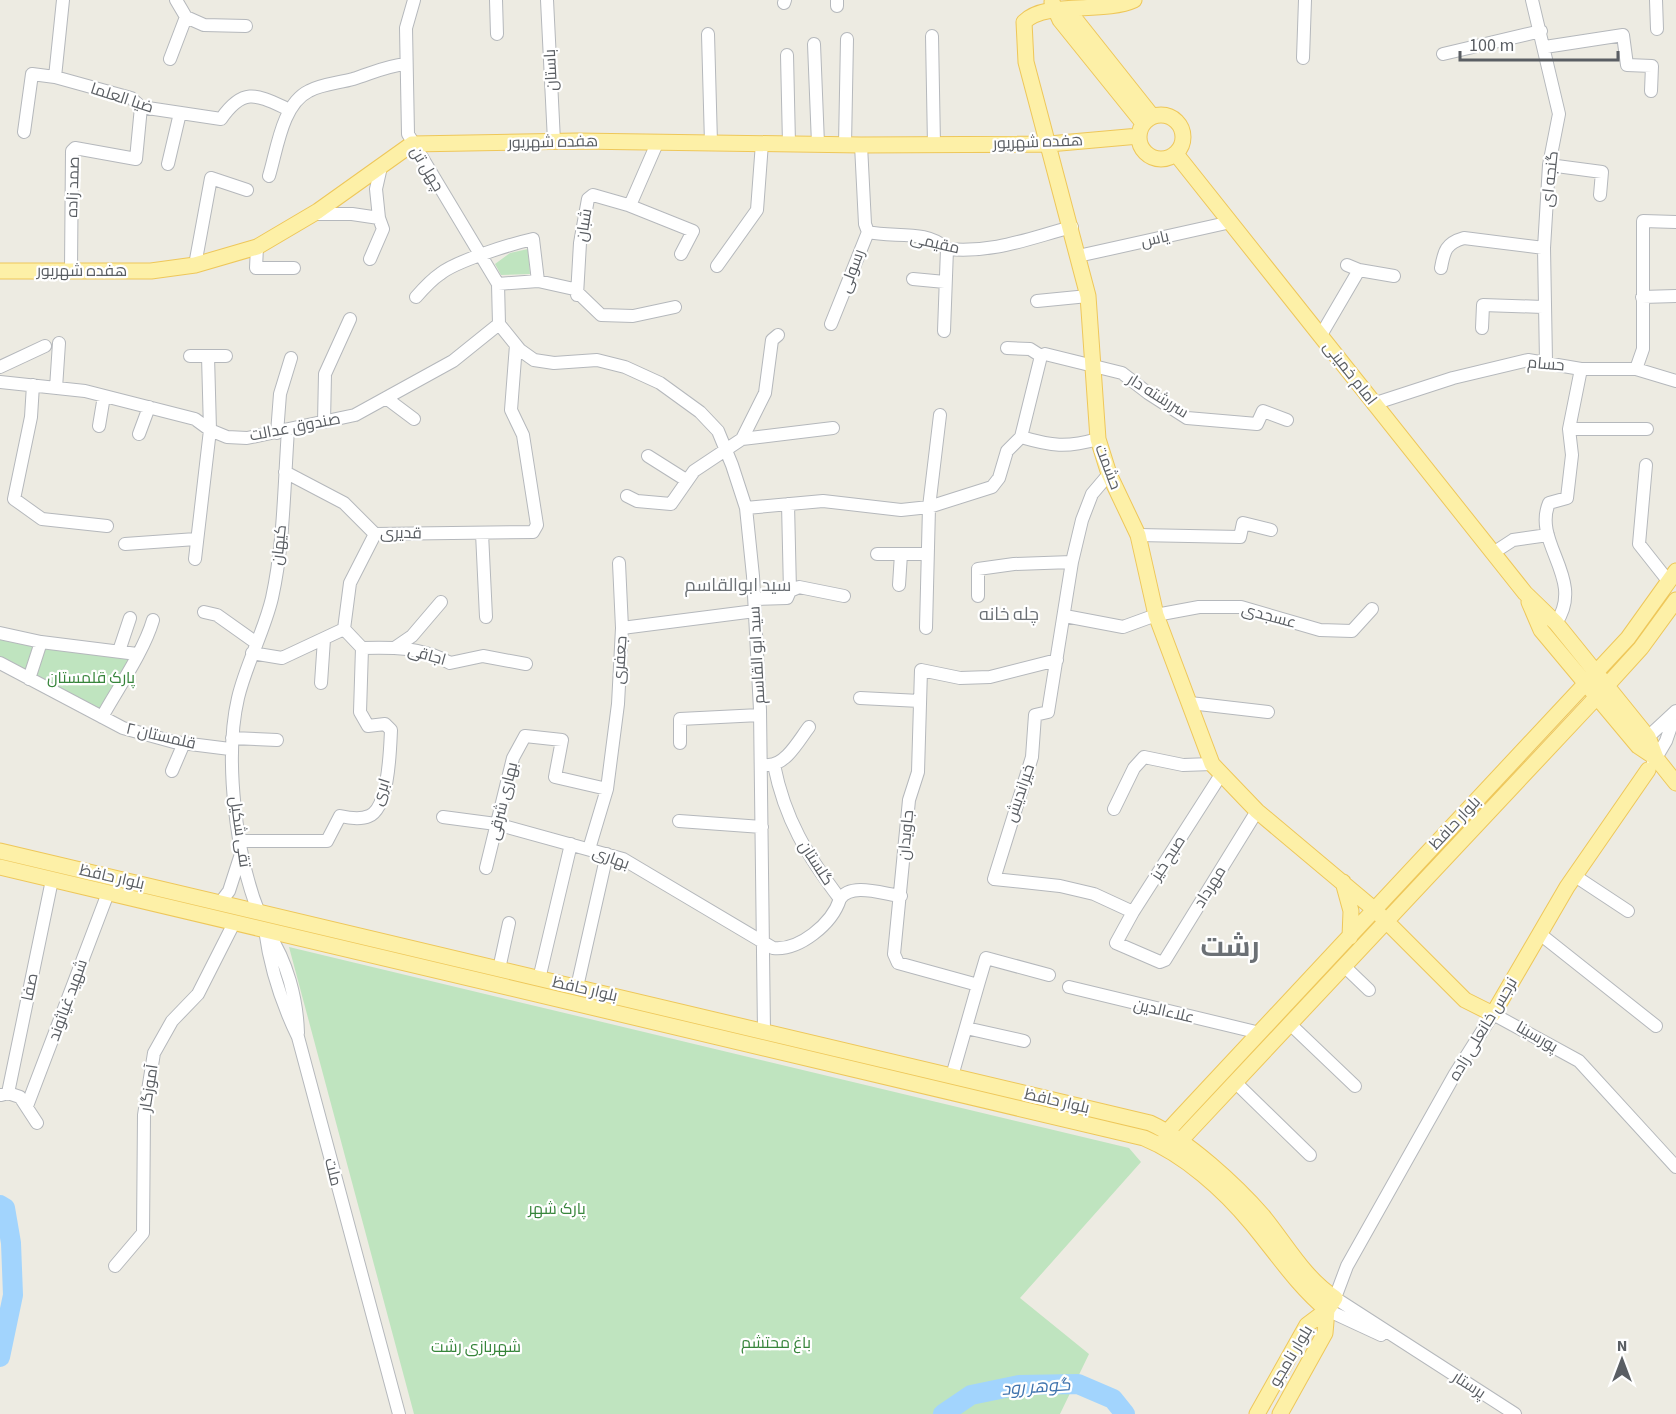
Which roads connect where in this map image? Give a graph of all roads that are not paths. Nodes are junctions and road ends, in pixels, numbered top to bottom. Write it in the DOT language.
graph roads {
  1 [pos="63,0"];
  2 [pos="176,0"];
  3 [pos="414,0"];
  4 [pos="496,0"];
  5 [pos="548,0"];
  6 [pos="1071,0"];
  7 [pos="1134,0"];
  8 [pos="1305,0"];
  9 [pos="1532,0"];
  10 [pos="1656,0"];
  11 [pos="1053,4"];
  12 [pos="186,17"];
  13 [pos="246,26"];
  14 [pos="1658,29"];
  15 [pos="1541,31"];
  16 [pos="497,34"];
  17 [pos="708,34"];
  18 [pos="932,36"];
  19 [pos="847,39"];
  20 [pos="814,44"];
  21 [pos="1545,47"];
  22 [pos="1443,54"];
  23 [pos="787,55"];
  24 [pos="1303,58"];
  25 [pos="170,59"];
  26 [pos="406,64"];
  27 [pos="55,77"];
  28 [pos="1651,92"];
  29 [pos="141,107"];
  30 [pos="290,110"];
  31 [pos="180,113"];
  32 [pos="1144,125"];
  33 [pos="24,132"];
  34 [pos="554,141"];
  35 [pos="658,141"];
  36 [pos="1066,142"];
  37 [pos="711,143"];
  38 [pos="762,143"];
  39 [pos="412,144"];
  40 [pos="789,144"];
  41 [pos="818,144"];
  42 [pos="1049,144"];
  43 [pos="845,145"];
  44 [pos="934,145"];
  45 [pos="861,146"];
  46 [pos="1176,154"];
  47 [pos="168,164"];
  48 [pos="1055,165"];
  49 [pos="1550,165"];
  50 [pos="381,167"];
  51 [pos="269,176"];
  52 [pos="247,190"];
  53 [pos="1600,195"];
  54 [pos="628,205"];
  55 [pos="313,214"];
  56 [pos="379,218"];
  57 [pos="1232,222"];
  58 [pos="1676,222"];
  59 [pos="1072,227"];
  60 [pos="868,232"];
  61 [pos="257,247"];
  62 [pos="1544,248"];
  63 [pos="947,249"];
  64 [pos="681,254"];
  65 [pos="1078,256"];
  66 [pos="481,257"];
  67 [pos="370,259"];
  68 [pos="195,265"];
  69 [pos="1347,265"];
  70 [pos="717,266"];
  71 [pos="294,268"];
  72 [pos="1441,268"];
  73 [pos="71,270"];
  74 [pos="1359,270"];
  75 [pos="0,271"];
  76 [pos="1394,276"];
  77 [pos="913,279"];
  78 [pos="538,281"];
  79 [pos="945,282"];
  80 [pos="498,284"];
  81 [pos="577,295"];
  82 [pos="1088,296"];
  83 [pos="1676,296"];
  84 [pos="416,297"];
  85 [pos="1642,297"];
  86 [pos="1037,302"];
  87 [pos="675,307"];
  88 [pos="1543,307"];
  89 [pos="350,319"];
  90 [pos="499,324"];
  91 [pos="831,324"];
  92 [pos="1482,328"];
  93 [pos="944,331"];
  94 [pos="778,335"];
  95 [pos="1321,335"];
  96 [pos="59,343"];
  97 [pos="516,345"];
  98 [pos="45,346"];
  99 [pos="1007,348"];
  100 [pos="190,356"];
  101 [pos="208,356"];
  102 [pos="226,356"];
  103 [pos="1041,356"];
  104 [pos="291,358"];
  105 [pos="1546,361"];
  106 [pos="1092,365"];
  107 [pos="0,367"];
  108 [pos="1581,369"];
  109 [pos="1636,369"];
  110 [pos="1676,381"];
  111 [pos="0,382"];
  112 [pos="33,386"];
  113 [pos="56,388"];
  114 [pos="104,396"];
  115 [pos="386,398"];
  116 [pos="1378,402"];
  117 [pos="149,406"];
  118 [pos="940,415"];
  119 [pos="414,419"];
  120 [pos="1287,420"];
  121 [pos="324,422"];
  122 [pos="99,426"];
  123 [pos="832,428"];
  124 [pos="1569,429"];
  125 [pos="1647,429"];
  126 [pos="210,430"];
  127 [pos="282,431"];
  128 [pos="139,434"];
  129 [pos="1021,437"];
  130 [pos="742,439"];
  131 [pos="1098,439"];
  132 [pos="725,448"];
  133 [pos="648,456"];
  134 [pos="1646,465"];
  135 [pos="285,472"];
  136 [pos="1109,474"];
  137 [pos="686,480"];
  138 [pos="627,496"];
  139 [pos="14,499"];
  140 [pos="0,502"];
  141 [pos="788,504"];
  142 [pos="929,507"];
  143 [pos="746,508"];
  144 [pos="107,526"];
  145 [pos="1271,530"];
  146 [pos="482,533"];
  147 [pos="375,534"];
  148 [pos="1138,535"];
  149 [pos="1548,535"];
  150 [pos="196,539"];
  151 [pos="125,544"];
  152 [pos="1493,553"];
  153 [pos="877,554"];
  154 [pos="901,554"];
  155 [pos="927,554"];
  156 [pos="195,559"];
  157 [pos="1072,562"];
  158 [pos="619,563"];
  159 [pos="1673,580"];
  160 [pos="899,585"];
  161 [pos="790,591"];
  162 [pos="1525,593"];
  163 [pos="844,596"];
  164 [pos="978,596"];
  165 [pos="1676,600"];
  166 [pos="441,602"];
  167 [pos="755,605"];
  168 [pos="1372,609"];
  169 [pos="204,612"];
  170 [pos="1156,615"];
  171 [pos="1065,616"];
  172 [pos="486,617"];
  173 [pos="130,618"];
  174 [pos="153,620"];
  175 [pos="1556,622"];
  176 [pos="622,628"];
  177 [pos="926,628"];
  178 [pos="344,629"];
  179 [pos="0,633"];
  180 [pos="324,639"];
  181 [pos="41,642"];
  182 [pos="396,646"];
  183 [pos="362,648"];
  184 [pos="253,650"];
  185 [pos="119,651"];
  186 [pos="137,654"];
  187 [pos="1058,660"];
  188 [pos="0,663"];
  189 [pos="526,664"];
  190 [pos="1590,677"];
  191 [pos="29,679"];
  192 [pos="321,683"];
  193 [pos="1602,691"];
  194 [pos="860,698"];
  195 [pos="920,701"];
  196 [pos="1190,703"];
  197 [pos="1268,712"];
  198 [pos="1676,712"];
  199 [pos="760,715"];
  200 [pos="102,717"];
  201 [pos="809,727"];
  202 [pos="1648,737"];
  203 [pos="277,740"];
  204 [pos="184,743"];
  205 [pos="231,743"];
  206 [pos="680,743"];
  207 [pos="1652,764"];
  208 [pos="767,765"];
  209 [pos="1217,769"];
  210 [pos="172,771"];
  211 [pos="1676,783"];
  212 [pos="607,789"];
  213 [pos="1114,809"];
  214 [pos="1257,811"];
  215 [pos="443,817"];
  216 [pos="680,822"];
  217 [pos="496,824"];
  218 [pos="762,827"];
  219 [pos="241,844"];
  220 [pos="571,844"];
  221 [pos="589,849"];
  222 [pos="0,851"];
  223 [pos="607,854"];
  224 [pos="0,867"];
  225 [pos="486,868"];
  226 [pos="1575,876"];
  227 [pos="52,880"];
  228 [pos="1344,882"];
  229 [pos="108,893"];
  230 [pos="901,896"];
  231 [pos="840,899"];
  232 [pos="220,903"];
  233 [pos="1375,910"];
  234 [pos="1628,911"];
  235 [pos="1133,912"];
  236 [pos="259,913"];
  237 [pos="1385,922"];
  238 [pos="234,923"];
  239 [pos="509,923"];
  240 [pos="265,930"];
  241 [pos="1540,934"];
  242 [pos="1350,937"];
  243 [pos="763,942"];
  244 [pos="1116,944"];
  245 [pos="477,964"];
  246 [pos="1344,966"];
  247 [pos="499,969"];
  248 [pos="1049,975"];
  249 [pos="473,979"];
  250 [pos="539,979"];
  251 [pos="978,985"];
  252 [pos="576,987"];
  253 [pos="1069,987"];
  254 [pos="1369,990"];
  255 [pos="1493,1014"];
  256 [pos="1290,1024"];
  257 [pos="1656,1026"];
  258 [pos="966,1028"];
  259 [pos="764,1032"];
  260 [pos="1260,1033"];
  261 [pos="1024,1041"];
  262 [pos="762,1048"];
  263 [pos="952,1076"];
  264 [pos="1236,1083"];
  265 [pos="1355,1086"];
  266 [pos="4,1094"];
  267 [pos="27,1106"];
  268 [pos="37,1123"];
  269 [pos="1166,1139"];
  270 [pos="1181,1140"];
  271 [pos="1310,1155"];
  272 [pos="1676,1167"];
  273 [pos="115,1266"];
  274 [pos="1331,1304"];
  275 [pos="399,1414"];
  276 [pos="1257,1414"];
  277 [pos="1280,1414"];
  278 [pos="1515,1414"];
  1 -- 27 [label="street"];
  2 -- 12 [label="street"];
  3 -- 26 [label="street, چهل تن"];
  4 -- 16 [label="street"];
  5 -- 34 [label="street, باستان"];
  6 -- 11 [label="main road"];
  7 -- 11 [label="main road"];
  8 -- 24 [label="street"];
  9 -- 15 [label="street, گنجه ای"];
  10 -- 14 [label="street"];
  11 -- 32 [label="main road"];
  11 -- 42 [label="main road, حشمت"];
  12 -- 13 [label="street"];
  12 -- 25 [label="street"];
  15 -- 21 [label="street, گنجه ای"];
  15 -- 22 [label="street"];
  17 -- 37 [label="street"];
  18 -- 44 [label="street"];
  19 -- 43 [label="street"];
  20 -- 41 [label="street"];
  21 -- 28 [label="street"];
  21 -- 49 [label="street, گنجه ای"];
  23 -- 40 [label="street"];
  26 -- 30 [label="street"];
  26 -- 39 [label="street, چهل تن"];
  27 -- 29 [label="street, ضیا العلما"];
  27 -- 33 [label="street"];
  29 -- 31 [label="street, ضیا العلما"];
  29 -- 73 [label="street, صمد زاده"];
  30 -- 31 [label="street, ضیا العلما"];
  30 -- 51 [label="street"];
  31 -- 47 [label="street"];
  32 -- 36 [label="main road, هفده شهریور"];
  32 -- 46 [label="main road"];
  32 -- 46 [label="main road"];
  34 -- 35 [label="main road, هفده شهریور"];
  34 -- 39 [label="main road, هفده شهریور"];
  35 -- 37 [label="main road, هفده شهریور"];
  35 -- 54 [label="street"];
  36 -- 42 [label="main road, هفده شهریور"];
  36 -- 48 [label="main road"];
  37 -- 38 [label="main road, هفده شهریور"];
  38 -- 40 [label="main road, هفده شهریور"];
  38 -- 70 [label="street"];
  39 -- 50 [label="main road, هفده شهریور"];
  39 -- 66 [label="street, چهل تن"];
  40 -- 41 [label="main road, هفده شهریور"];
  41 -- 43 [label="main road, هفده شهریور"];
  42 -- 44 [label="main road, هفده شهریور"];
  42 -- 48 [label="main road, حشمت"];
  43 -- 45 [label="main road, هفده شهریور"];
  44 -- 45 [label="main road, هفده شهریور"];
  45 -- 60 [label="street, رسولی"];
  46 -- 57 [label="main road, امام خمینی"];
  48 -- 59 [label="main road, حشمت"];
  49 -- 53 [label="street"];
  49 -- 62 [label="street, گنجه ای"];
  50 -- 55 [label="main road, هفده شهریور"];
  50 -- 56 [label="street"];
  52 -- 68 [label="street"];
  54 -- 64 [label="street, شبان"];
  54 -- 81 [label="street, شبان"];
  55 -- 56 [label="street"];
  55 -- 61 [label="main road, هفده شهریور"];
  56 -- 67 [label="street"];
  57 -- 65 [label="street, یاس"];
  57 -- 95 [label="main road, امام خمینی"];
  58 -- 85 [label="street"];
  59 -- 63 [label="street, مقیمی"];
  59 -- 65 [label="main road, حشمت"];
  60 -- 63 [label="street, مقیمی"];
  60 -- 91 [label="street, رسولی"];
  61 -- 68 [label="main road, هفده شهریور"];
  61 -- 71 [label="street"];
  62 -- 72 [label="street"];
  62 -- 88 [label="street, گنجه ای"];
  63 -- 79 [label="street"];
  65 -- 82 [label="main road, حشمت"];
  66 -- 78 [label="street"];
  66 -- 80 [label="street, چهل تن"];
  66 -- 84 [label="street"];
  68 -- 73 [label="main road, هفده شهریور"];
  69 -- 74 [label="street"];
  73 -- 75 [label="main road, هفده شهریور"];
  74 -- 76 [label="street"];
  74 -- 95 [label="street"];
  77 -- 79 [label="street"];
  78 -- 80 [label="street"];
  78 -- 81 [label="street"];
  79 -- 93 [label="street"];
  80 -- 90 [label="street"];
  81 -- 87 [label="street"];
  82 -- 86 [label="street"];
  82 -- 106 [label="main road, حشمت"];
  83 -- 85 [label="street"];
  85 -- 109 [label="street"];
  88 -- 92 [label="street"];
  88 -- 105 [label="street, گنجه ای"];
  89 -- 121 [label="street"];
  90 -- 97 [label="street, سید ابو القاسم"];
  90 -- 115 [label="street, صندوق عدالت"];
  94 -- 130 [label="street"];
  95 -- 116 [label="main road, امام خمینی"];
  96 -- 113 [label="street"];
  97 -- 132 [label="street, سید ابو القاسم"];
  97 -- 146 [label="street, قدیری"];
  98 -- 107 [label="street"];
  99 -- 103 [label="street"];
  100 -- 101 [label="street"];
  101 -- 102 [label="street"];
  101 -- 126 [label="street"];
  103 -- 106 [label="street"];
  103 -- 129 [label="street"];
  104 -- 127 [label="street, کیهان"];
  105 -- 108 [label="street, حسام"];
  105 -- 116 [label="street, حسام"];
  106 -- 120 [label="street, سررشته دار"];
  106 -- 131 [label="main road, حشمت"];
  108 -- 109 [label="street, حسام"];
  108 -- 124 [label="street"];
  109 -- 110 [label="street, حسام"];
  111 -- 112 [label="street, صندوق عدالت"];
  112 -- 113 [label="street, صندوق عدالت"];
  112 -- 139 [label="street"];
  113 -- 114 [label="street, صندوق عدالت"];
  114 -- 117 [label="street, صندوق عدالت"];
  114 -- 122 [label="street"];
  115 -- 119 [label="street"];
  115 -- 121 [label="street, صندوق عدالت"];
  116 -- 152 [label="main road, امام خمینی"];
  117 -- 126 [label="street, صندوق عدالت"];
  117 -- 128 [label="street"];
  118 -- 142 [label="street"];
  121 -- 127 [label="street, صندوق عدالت"];
  123 -- 130 [label="street"];
  124 -- 125 [label="street"];
  124 -- 149 [label="street"];
  126 -- 127 [label="street, صندوق عدالت"];
  126 -- 150 [label="street"];
  127 -- 135 [label="street, کیهان"];
  129 -- 131 [label="street"];
  129 -- 142 [label="street"];
  130 -- 132 [label="street"];
  131 -- 136 [label="main road, حشمت"];
  132 -- 137 [label="street"];
  132 -- 143 [label="street, سید ابو القاسم"];
  133 -- 137 [label="street"];
  134 -- 159 [label="street"];
  135 -- 147 [label="street, قدیری"];
  135 -- 184 [label="street, کیهان"];
  136 -- 148 [label="main road, حشمت"];
  136 -- 157 [label="street, خیراندیش"];
  137 -- 138 [label="street"];
  139 -- 140 [label="street"];
  139 -- 144 [label="street"];
  141 -- 142 [label="street"];
  141 -- 143 [label="street"];
  141 -- 161 [label="street"];
  142 -- 155 [label="street"];
  143 -- 167 [label="street, سید ابو القاسم"];
  145 -- 148 [label="street"];
  146 -- 147 [label="street, قدیری"];
  146 -- 172 [label="street"];
  147 -- 178 [label="street"];
  148 -- 170 [label="main road, حشمت"];
  149 -- 152 [label="street"];
  149 -- 175 [label="street"];
  150 -- 151 [label="street"];
  150 -- 156 [label="street"];
  152 -- 162 [label="main road, امام خمینی"];
  153 -- 154 [label="street"];
  154 -- 155 [label="street"];
  154 -- 160 [label="street"];
  155 -- 177 [label="street"];
  157 -- 164 [label="street"];
  157 -- 171 [label="street, خیراندیش"];
  158 -- 176 [label="street"];
  159 -- 190 [label="main road, بلوار حافظ"];
  161 -- 163 [label="street"];
  161 -- 167 [label="street, جعفری"];
  162 -- 175 [label="main road, امام خمینی"];
  162 -- 190 [label="main road, امام خمینی"];
  165 -- 193 [label="main road, بلوار حافظ"];
  166 -- 182 [label="street"];
  167 -- 176 [label="street, جعفری"];
  167 -- 199 [label="street, سید ابو القاسم"];
  168 -- 170 [label="street, عسجدی"];
  169 -- 184 [label="street"];
  170 -- 171 [label="street, عسجدی"];
  170 -- 196 [label="main road, حشمت"];
  171 -- 187 [label="street, خیراندیش"];
  173 -- 185 [label="street"];
  174 -- 186 [label="street"];
  175 -- 190 [label="main road, امام خمینی"];
  176 -- 212 [label="street, جعفری"];
  178 -- 180 [label="street"];
  178 -- 183 [label="street"];
  179 -- 181 [label="street"];
  180 -- 184 [label="street"];
  180 -- 192 [label="street"];
  181 -- 185 [label="street"];
  181 -- 191 [label="street"];
  182 -- 183 [label="street, اجاقی"];
  182 -- 189 [label="street, اجاقی"];
  183 -- 219 [label="street, ابری"];
  184 -- 205 [label="street, کیهان"];
  185 -- 186 [label="street"];
  186 -- 200 [label="street"];
  187 -- 195 [label="street, جاویدان"];
  187 -- 235 [label="street, خیراندیش"];
  188 -- 191 [label="street, قلمستان ۲"];
  190 -- 193 [label="main road, امام خمینی"];
  190 -- 233 [label="main road, بلوار حافظ"];
  191 -- 200 [label="street, قلمستان ۲"];
  193 -- 202 [label="main road, امام خمینی"];
  193 -- 207 [label="main road, امام خمینی"];
  193 -- 237 [label="main road, بلوار حافظ"];
  194 -- 195 [label="street"];
  195 -- 230 [label="street, جاویدان"];
  196 -- 197 [label="street"];
  196 -- 209 [label="main road, حشمت"];
  198 -- 202 [label="street"];
  198 -- 207 [label="street"];
  199 -- 206 [label="street"];
  199 -- 208 [label="street, سید ابو القاسم"];
  200 -- 204 [label="street, قلمستان ۲"];
  201 -- 208 [label="street"];
  202 -- 207 [label="main road, امام خمینی"];
  203 -- 205 [label="street, قلمستان ۲"];
  204 -- 205 [label="street, قلمستان ۲"];
  204 -- 210 [label="street"];
  205 -- 219 [label="street, تقی شکیل"];
  207 -- 211 [label="main road, امام خمینی"];
  207 -- 226 [label="main road, نرجس خانعلی زاده"];
  208 -- 218 [label="street, سید ابو القاسم"];
  208 -- 231 [label="street, گلستان"];
  209 -- 213 [label="street"];
  209 -- 214 [label="main road, حشمت"];
  209 -- 235 [label="street, صبح خیز"];
  212 -- 217 [label="street, بهاری شرقی"];
  212 -- 221 [label="street, جعفری"];
  214 -- 228 [label="main road, حشمت"];
  214 -- 244 [label="street, مهرداد"];
  215 -- 217 [label="street, بهاری"];
  216 -- 218 [label="street"];
  217 -- 220 [label="street, بهاری"];
  217 -- 225 [label="street, بهاری شرقی"];
  218 -- 243 [label="street, سید ابو القاسم"];
  219 -- 232 [label="street"];
  219 -- 236 [label="street, تقی شکیل"];
  220 -- 221 [label="street, بهاری"];
  220 -- 250 [label="street"];
  221 -- 223 [label="street, بهاری"];
  222 -- 232 [label="main road, بلوار حافظ"];
  223 -- 243 [label="street, بهاری"];
  223 -- 252 [label="street"];
  224 -- 227 [label="main road, بلوار حافظ"];
  226 -- 234 [label="street"];
  226 -- 241 [label="main road, نرجس خانعلی زاده"];
  227 -- 229 [label="main road, بلوار حافظ"];
  227 -- 266 [label="street, صفا"];
  228 -- 233 [label="main road, حشمت"];
  228 -- 242 [label="main road"];
  229 -- 238 [label="main road, بلوار حافظ"];
  229 -- 267 [label="street, شهید غیاثوند"];
  230 -- 231 [label="street, گلستان"];
  230 -- 251 [label="street, جاویدان"];
  231 -- 243 [label="street"];
  232 -- 236 [label="main road, بلوار حافظ"];
  233 -- 237 [label="main road, حشمت"];
  233 -- 242 [label="main road, بلوار حافظ"];
  235 -- 244 [label="street, صبح خیز"];
  236 -- 240 [label="main road"];
  236 -- 245 [label="main road, بلوار حافظ"];
  237 -- 246 [label="main road, بلوار حافظ"];
  237 -- 255 [label="main road, پورسینا"];
  238 -- 240 [label="main road, بلوار حافظ"];
  238 -- 273 [label="street, آموزگار"];
  239 -- 247 [label="street"];
  240 -- 249 [label="main road, بلوار حافظ"];
  240 -- 275 [label="street, ملت"];
  241 -- 255 [label="main road, نرجس خانعلی زاده"];
  241 -- 257 [label="street"];
  242 -- 260 [label="main road, بلوار حافظ"];
  243 -- 259 [label="street, سید ابو القاسم"];
  245 -- 247 [label="main road, بلوار حافظ"];
  245 -- 249 [label="main road"];
  246 -- 254 [label="street"];
  246 -- 256 [label="main road, بلوار حافظ"];
  247 -- 250 [label="main road, بلوار حافظ"];
  248 -- 251 [label="street"];
  249 -- 262 [label="main road, بلوار حافظ"];
  250 -- 252 [label="main road, بلوار حافظ"];
  251 -- 258 [label="street"];
  252 -- 259 [label="main road, بلوار حافظ"];
  253 -- 260 [label="street, علاءالدین"];
  255 -- 272 [label="street, پورسینا"];
  255 -- 274 [label="street, نرجس خانعلی زاده"];
  256 -- 264 [label="main road, بلوار حافظ"];
  256 -- 265 [label="street"];
  258 -- 261 [label="street"];
  258 -- 263 [label="street"];
  259 -- 262 [label="main road"];
  259 -- 263 [label="main road, بلوار حافظ"];
  260 -- 269 [label="main road, بلوار حافظ"];
  262 -- 269 [label="main road, بلوار حافظ"];
  263 -- 269 [label="main road, بلوار حافظ"];
  264 -- 270 [label="main road, بلوار حافظ"];
  264 -- 271 [label="street"];
  266 -- 267 [label="street"];
  267 -- 268 [label="street"];
  269 -- 270 [label="main road, بلوار حافظ"];
  269 -- 274 [label="main road, بلوار حافظ"];
  270 -- 274 [label="main road, بلوار حافظ"];
  274 -- 276 [label="main road, بلوار نامجو"];
  274 -- 277 [label="main road, بلوار نامجو"];
  274 -- 278 [label="street, پرستار"];
}
